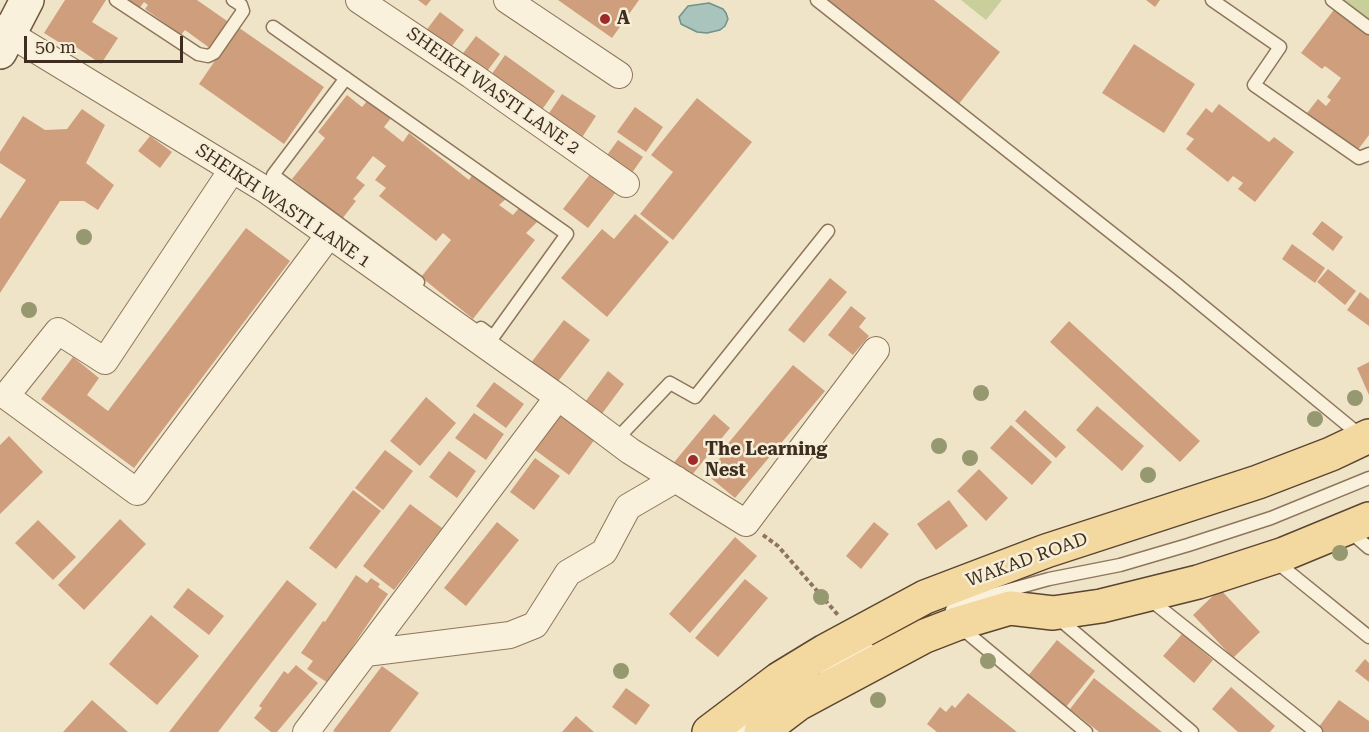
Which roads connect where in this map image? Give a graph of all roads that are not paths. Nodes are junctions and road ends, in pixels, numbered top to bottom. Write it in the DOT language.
graph roads {
  1 [pos="27,0"];
  2 [pos="116,0"];
  3 [pos="233,0"];
  4 [pos="359,0"];
  5 [pos="507,0"];
  6 [pos="818,0"];
  7 [pos="1212,0"];
  8 [pos="1332,0"];
  9 [pos="273,27"];
  10 [pos="1369,28"];
  11 [pos="3,38"];
  12 [pos="619,75"];
  13 [pos="346,78"];
  14 [pos="1369,154"];
  15 [pos="232,170"];
  16 [pos="268,182"];
  17 [pos="626,184"];
  18 [pos="828,231"];
  19 [pos="329,235"];
  20 [pos="489,341"];
  21 [pos="876,350"];
  22 [pos="558,397"];
  23 [pos="1366,437"];
  24 [pos="616,440"];
  25 [pos="1369,478"];
  26 [pos="676,479"];
  27 [pos="1364,528"];
  28 [pos="1271,558"];
  29 [pos="1145,595"];
  30 [pos="1053,613"];
  31 [pos="949,619"];
  32 [pos="1369,637"];
  33 [pos="868,638"];
  34 [pos="366,653"];
  35 [pos="811,678"];
  36 [pos="763,722"];
  37 [pos="306,732"];
  38 [pos="709,732"];
  39 [pos="738,732"];
  40 [pos="1086,732"];
  41 [pos="1192,732"];
  42 [pos="1316,732"];
  1 -- 11 [label="main road"];
  2 -- 3 [label="lane"];
  4 -- 17 [label="street, SHEIKH WASTI LANE 2"];
  5 -- 12 [label="street"];
  6 -- 23 [label="lane"];
  7 -- 14 [label="lane"];
  8 -- 10 [label="lane"];
  9 -- 13 [label="lane"];
  11 -- 15 [label="street, SHEIKH WASTI LANE 1"];
  13 -- 16 [label="lane"];
  13 -- 20 [label="lane"];
  15 -- 16 [label="street, SHEIKH WASTI LANE 1"];
  15 -- 19 [label="street"];
  16 -- 19 [label="street, SHEIKH WASTI LANE 1"];
  16 -- 20 [label="lane"];
  18 -- 24 [label="lane"];
  19 -- 20 [label="street, SHEIKH WASTI LANE 1"];
  20 -- 22 [label="street, SHEIKH WASTI LANE 1"];
  21 -- 26 [label="street, SHEIKH WASTI LANE 1"];
  22 -- 24 [label="street, SHEIKH WASTI LANE 1"];
  22 -- 34 [label="street"];
  23 -- 33 [label="main road, WAKAD ROAD"];
  24 -- 26 [label="street, SHEIKH WASTI LANE 1"];
  25 -- 31 [label="lane"];
  26 -- 34 [label="street"];
  27 -- 28 [label="main road, WAKAD ROAD"];
  28 -- 29 [label="main road, WAKAD ROAD"];
  28 -- 32 [label="lane"];
  29 -- 30 [label="main road, WAKAD ROAD"];
  29 -- 42 [label="lane"];
  30 -- 31 [label="main road, WAKAD ROAD"];
  30 -- 41 [label="lane"];
  31 -- 36 [label="main road, WAKAD ROAD"];
  31 -- 40 [label="lane"];
  33 -- 35 [label="lane"];
  33 -- 38 [label="main road, WAKAD ROAD"];
  34 -- 37 [label="street"];
  36 -- 39 [label="lane"];
}
